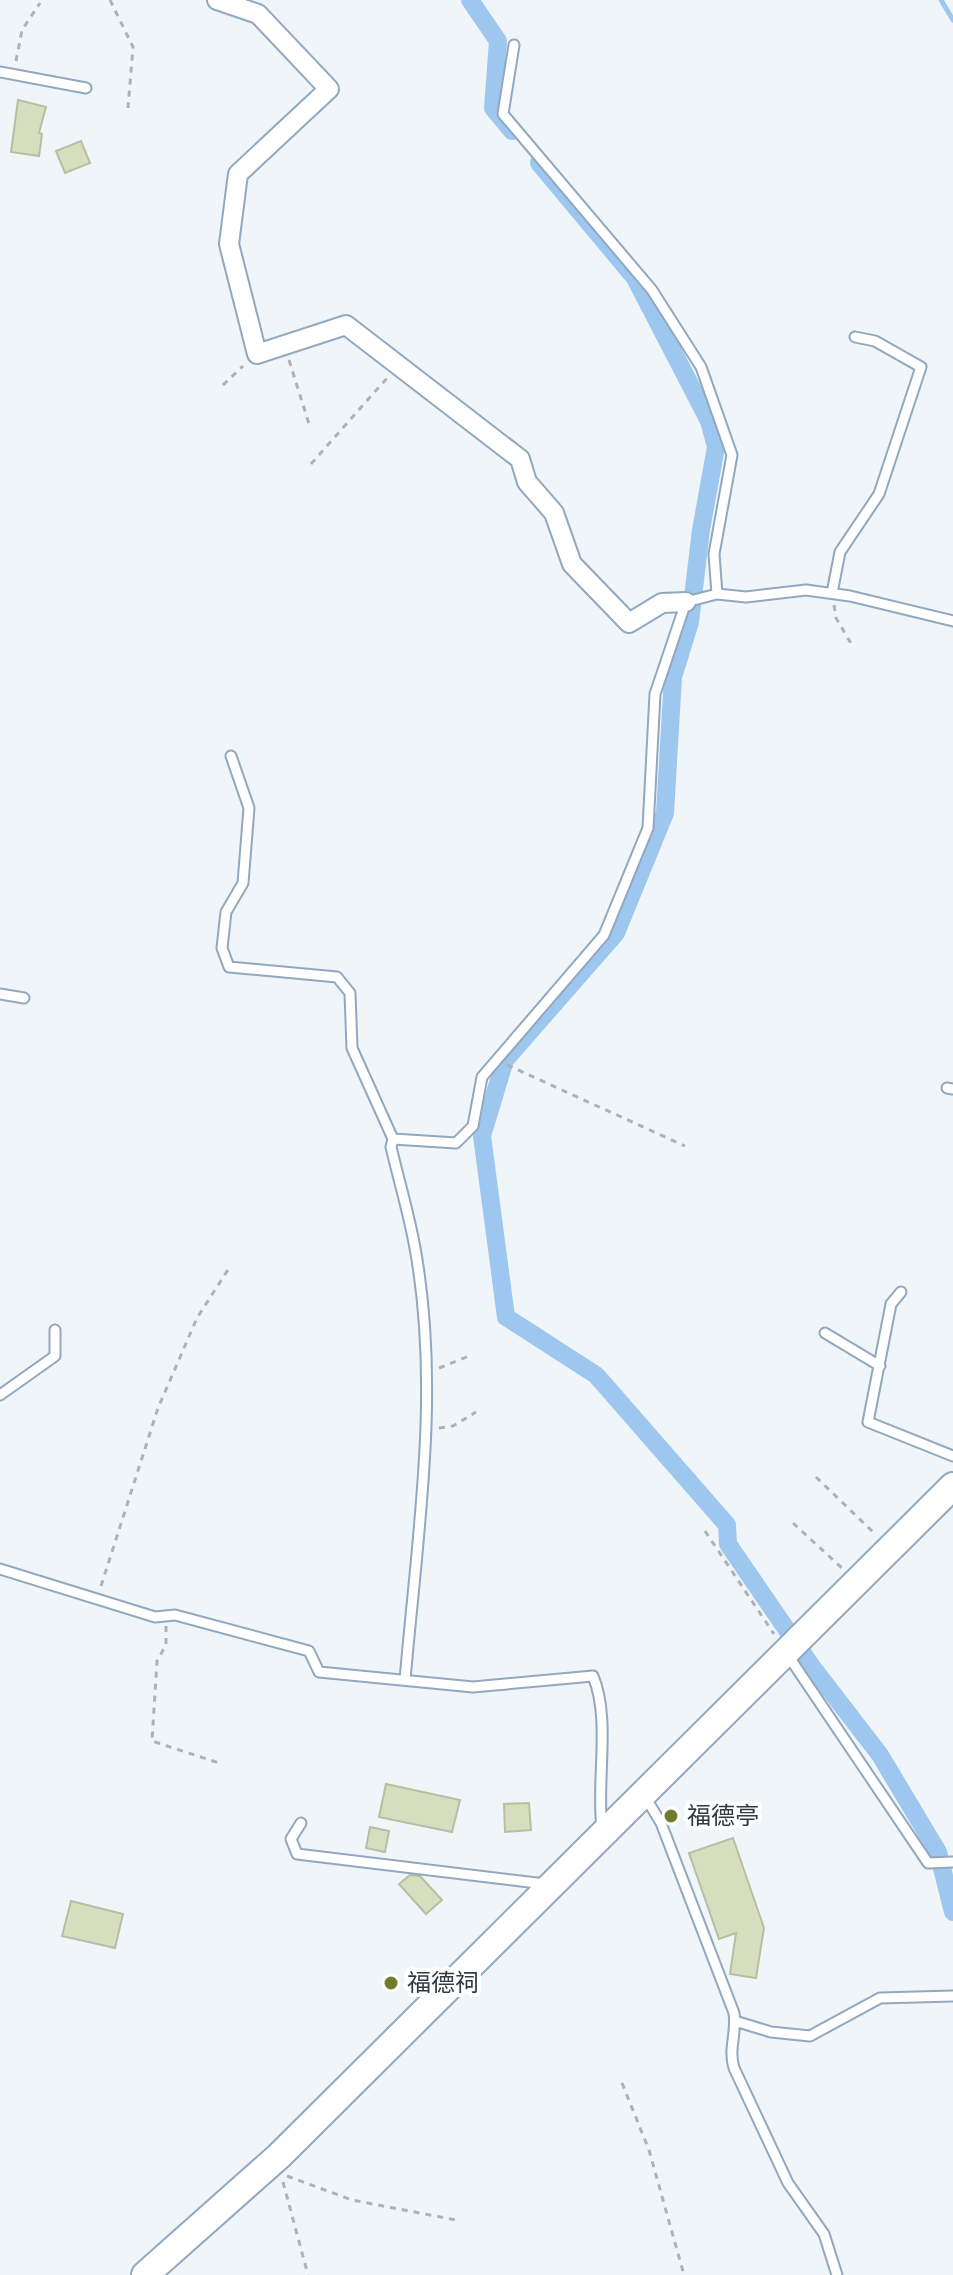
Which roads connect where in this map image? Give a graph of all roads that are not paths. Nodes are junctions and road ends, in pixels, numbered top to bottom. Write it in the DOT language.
graph roads {
  1 [pos="217,0"];
  2 [pos="514,45"];
  3 [pos="0,72"];
  4 [pos="86,88"];
  5 [pos="855,337"];
  6 [pos="832,593"];
  7 [pos="717,594"];
  8 [pos="686,602"];
  9 [pos="953,621"];
  10 [pos="231,756"];
  11 [pos="0,994"];
  12 [pos="24,998"];
  13 [pos="393,1139"];
  14 [pos="901,1292"];
  15 [pos="55,1330"];
  16 [pos="825,1333"];
  17 [pos="880,1366"];
  18 [pos="0,1395"];
  19 [pos="953,1456"];
  20 [pos="953,1486"];
  21 [pos="0,1569"];
  22 [pos="788,1654"];
  23 [pos="405,1680"];
  24 [pos="642,1792"];
  25 [pos="301,1823"];
  26 [pos="602,1832"];
  27 [pos="953,1862"];
  28 [pos="551,1884"];
  29 [pos="953,1996"];
  30 [pos="735,2021"];
  31 [pos="145,2275"];
  32 [pos="837,2275"];
  1 -- 8 [label="street"];
  2 -- 7 [label="lane"];
  3 -- 4 [label="lane"];
  5 -- 6 [label="lane"];
  6 -- 7 [label="lane"];
  6 -- 9 [label="lane"];
  7 -- 8 [label="lane"];
  8 -- 13 [label="lane"];
  10 -- 13 [label="lane"];
  11 -- 12 [label="lane"];
  13 -- 23 [label="lane"];
  14 -- 17 [label="lane"];
  15 -- 18 [label="lane"];
  16 -- 17 [label="lane"];
  17 -- 19 [label="lane"];
  20 -- 22 [label="main road"];
  21 -- 23 [label="lane"];
  22 -- 24 [label="main road"];
  22 -- 27 [label="lane"];
  23 -- 26 [label="lane"];
  24 -- 26 [label="main road"];
  24 -- 30 [label="lane"];
  25 -- 28 [label="lane"];
  26 -- 28 [label="main road"];
  28 -- 31 [label="main road"];
  29 -- 30 [label="lane"];
  30 -- 32 [label="lane"];
}
